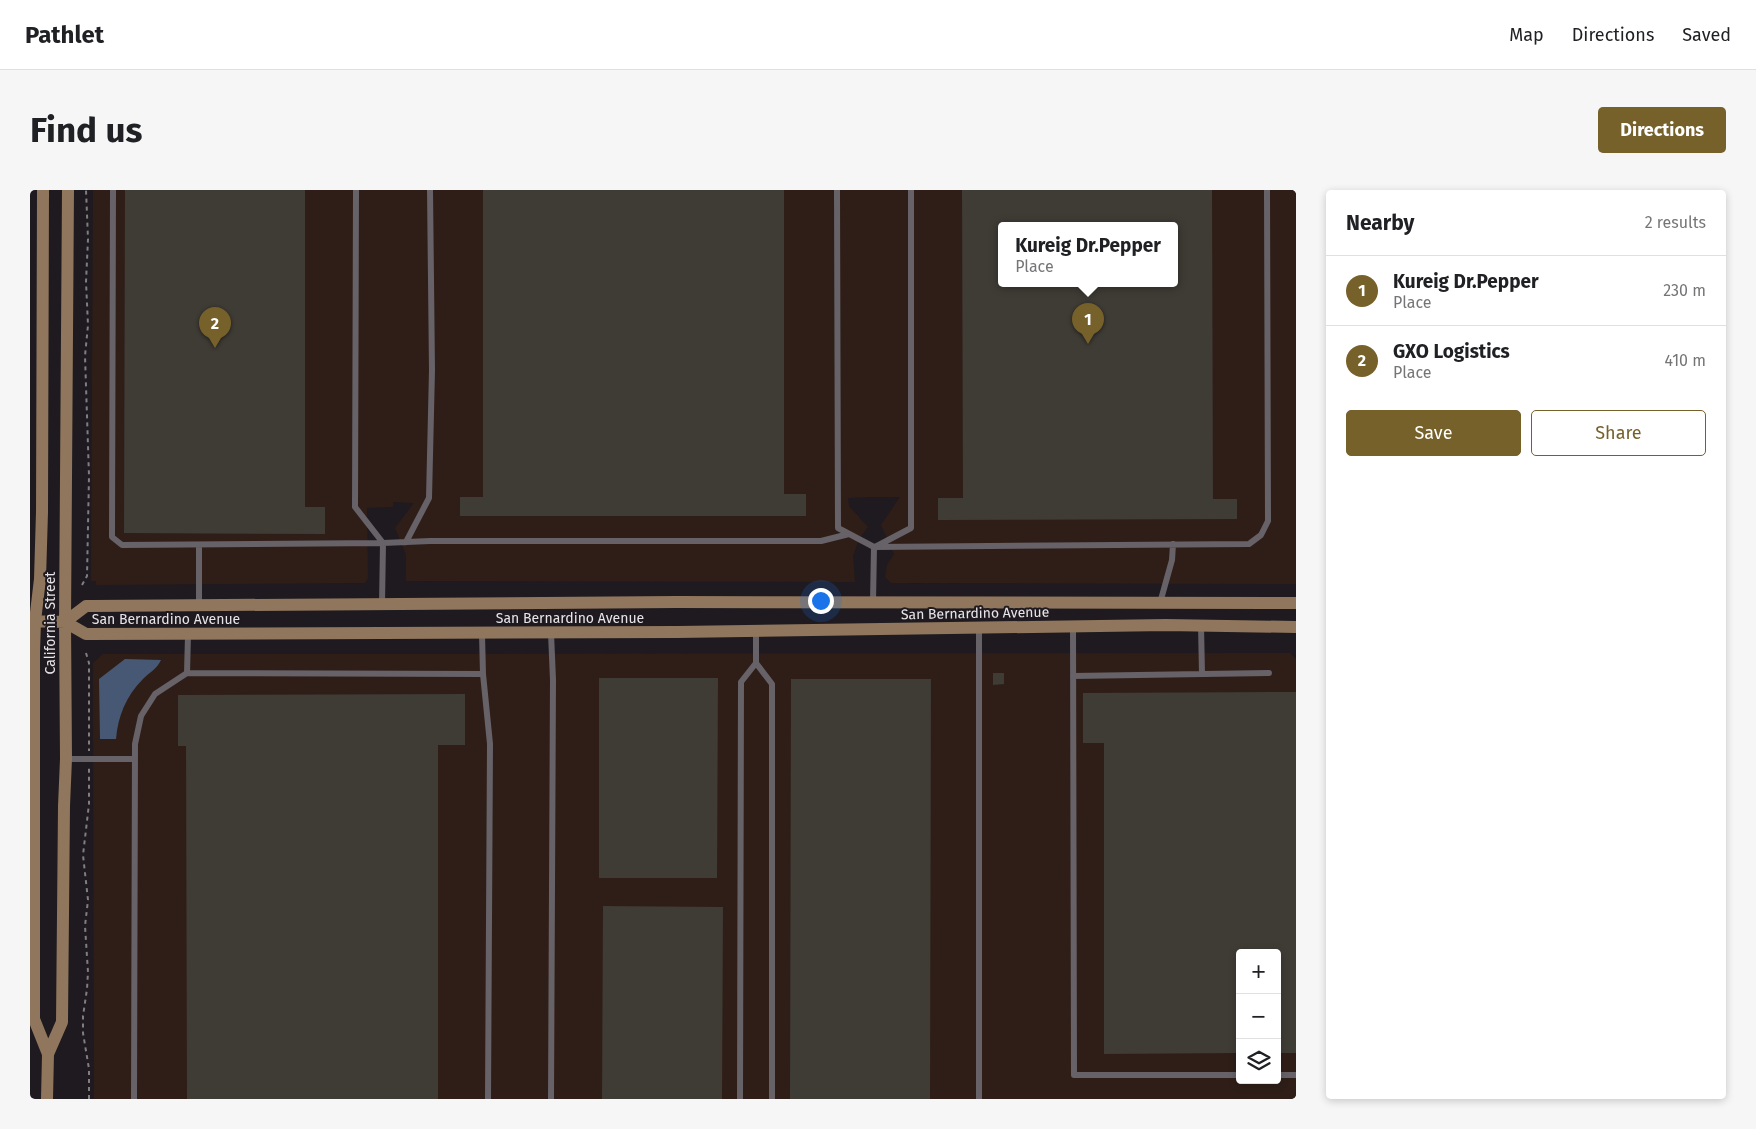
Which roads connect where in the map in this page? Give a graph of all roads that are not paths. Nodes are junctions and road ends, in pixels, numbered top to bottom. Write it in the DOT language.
graph roads {
  1 [pos="44,190"];
  2 [pos="68,190"];
  3 [pos="113,190"];
  4 [pos="356,190"];
  5 [pos="430,190"];
  6 [pos="838,190"];
  7 [pos="912,190"];
  8 [pos="1267,190"];
  9 [pos="849,534"];
  10 [pos="406,542"];
  11 [pos="382,543"];
  12 [pos="1173,544"];
  13 [pos="199,545"];
  14 [pos="874,547"];
  15 [pos="873,602"];
  16 [pos="382,604"];
  17 [pos="1160,604"];
  18 [pos="1296,604"];
  19 [pos="199,605"];
  20 [pos="32,621"];
  21 [pos="65,622"];
  22 [pos="1073,626"];
  23 [pos="1202,626"];
  24 [pos="1296,627"];
  25 [pos="979,628"];
  26 [pos="756,631"];
  27 [pos="551,633"];
  28 [pos="482,634"];
  29 [pos="188,635"];
  30 [pos="756,663"];
  31 [pos="1269,673"];
  32 [pos="187,674"];
  33 [pos="483,674"];
  34 [pos="1202,674"];
  35 [pos="1073,676"];
  36 [pos="66,759"];
  37 [pos="135,759"];
  38 [pos="48,1054"];
  39 [pos="1236,1075"];
  40 [pos="1281,1075"];
  41 [pos="1296,1075"];
  42 [pos="47,1099"];
  43 [pos="134,1099"];
  44 [pos="488,1099"];
  45 [pos="551,1099"];
  46 [pos="740,1099"];
  47 [pos="772,1099"];
  48 [pos="979,1099"];
  1 -- 20 [label="main road, California Street"];
  2 -- 21 [label="main road, California Street"];
  3 -- 13 [label="lane"];
  4 -- 11 [label="lane"];
  5 -- 10 [label="lane"];
  6 -- 9 [label="lane"];
  7 -- 14 [label="lane"];
  8 -- 12 [label="lane"];
  9 -- 10 [label="lane"];
  9 -- 14 [label="lane"];
  10 -- 11 [label="lane"];
  11 -- 13 [label="lane"];
  11 -- 16 [label="lane"];
  12 -- 14 [label="lane"];
  12 -- 17 [label="lane"];
  13 -- 19 [label="lane"];
  14 -- 15 [label="lane"];
  15 -- 16 [label="main road, San Bernardino Avenue"];
  15 -- 17 [label="main road, San Bernardino Avenue"];
  16 -- 19 [label="main road, San Bernardino Avenue"];
  17 -- 18 [label="main road, San Bernardino Avenue"];
  19 -- 21 [label="main road, San Bernardino Avenue"];
  20 -- 21 [label="main road"];
  20 -- 38 [label="main road, California Street"];
  21 -- 29 [label="main road, San Bernardino Avenue"];
  21 -- 36 [label="main road, California Street"];
  22 -- 23 [label="main road, San Bernardino Avenue"];
  22 -- 25 [label="main road, San Bernardino Avenue"];
  22 -- 35 [label="lane"];
  23 -- 24 [label="main road, San Bernardino Avenue"];
  23 -- 34 [label="lane"];
  25 -- 26 [label="main road, San Bernardino Avenue"];
  25 -- 48 [label="lane"];
  26 -- 27 [label="main road, San Bernardino Avenue"];
  26 -- 30 [label="lane"];
  27 -- 28 [label="main road, San Bernardino Avenue"];
  27 -- 45 [label="lane"];
  28 -- 29 [label="main road, San Bernardino Avenue"];
  28 -- 33 [label="lane"];
  29 -- 32 [label="lane"];
  30 -- 46 [label="lane"];
  30 -- 47 [label="lane"];
  31 -- 34 [label="lane"];
  32 -- 33 [label="lane"];
  32 -- 37 [label="lane"];
  33 -- 44 [label="lane"];
  34 -- 35 [label="lane"];
  35 -- 39 [label="lane"];
  36 -- 37 [label="lane"];
  36 -- 38 [label="main road, California Street"];
  37 -- 43 [label="lane"];
  38 -- 42 [label="main road, California Street"];
  40 -- 41 [label="lane"];
}
